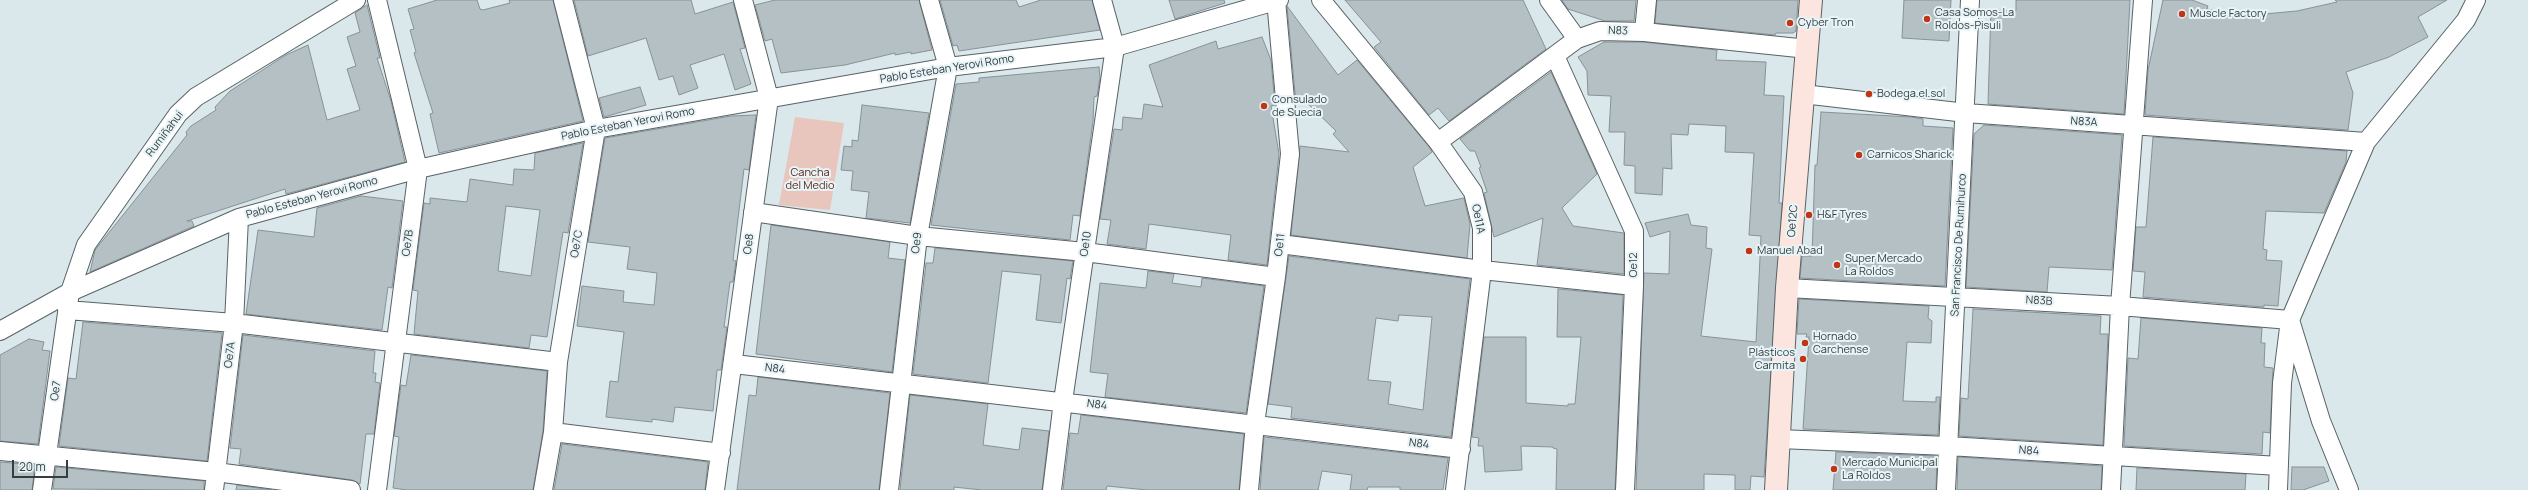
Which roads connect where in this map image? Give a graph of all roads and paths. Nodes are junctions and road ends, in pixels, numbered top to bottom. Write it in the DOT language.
graph roads {
  1 [pos="356,0"];
  2 [pos="377,0"];
  3 [pos="563,0"];
  4 [pos="743,0"];
  5 [pos="929,0"];
  6 [pos="1102,0"];
  7 [pos="1277,0"];
  8 [pos="1321,0"];
  9 [pos="1549,0"];
  10 [pos="1647,0"];
  11 [pos="1811,0"];
  12 [pos="1970,0"];
  13 [pos="2143,0"];
  14 [pos="2476,0"];
  15 [pos="1644,32"];
  16 [pos="1576,39"];
  17 [pos="1115,46"];
  18 [pos="1808,49"];
  19 [pos="1555,56"];
  20 [pos="948,67"];
  21 [pos="1804,94"];
  22 [pos="769,98"];
  23 [pos="1966,114"];
  24 [pos="2132,126"];
  25 [pos="596,129"];
  26 [pos="1438,142"];
  27 [pos="2366,142"];
  28 [pos="418,169"];
  29 [pos="753,212"];
  30 [pos="239,218"];
  31 [pos="918,236"];
  32 [pos="1280,244"];
  33 [pos="1085,252"];
  34 [pos="1482,270"];
  35 [pos="1276,276"];
  36 [pos="1634,286"];
  37 [pos="1787,288"];
  38 [pos="1956,297"];
  39 [pos="68,301"];
  40 [pos="2120,306"];
  41 [pos="2290,320"];
  42 [pos="234,323"];
  43 [pos="0,331"];
  44 [pos="395,343"];
  45 [pos="558,362"];
  46 [pos="734,364"];
  47 [pos="901,384"];
  48 [pos="1063,401"];
  49 [pos="1255,424"];
  50 [pos="553,432"];
  51 [pos="1779,439"];
  52 [pos="1948,446"];
  53 [pos="1461,449"];
  54 [pos="0,451"];
  55 [pos="721,453"];
  56 [pos="2111,456"];
  57 [pos="46,457"];
  58 [pos="2279,466"];
  59 [pos="216,472"];
  60 [pos="42,490"];
  61 [pos="214,490"];
  62 [pos="351,490"];
  63 [pos="377,490"];
  64 [pos="543,490"];
  65 [pos="715,490"];
  66 [pos="889,490"];
  67 [pos="1052,490"];
  68 [pos="1249,490"];
  69 [pos="1455,490"];
  70 [pos="1625,490"];
  71 [pos="1776,490"];
  72 [pos="1946,490"];
  73 [pos="2111,490"];
  74 [pos="2278,490"];
  75 [pos="2349,490"];
  1 -- 39 [label="street, Rumiñahui"];
  2 -- 28 [label="street, Oe7B"];
  3 -- 25 [label="street, Oe7C"];
  4 -- 22 [label="street, Oe8"];
  5 -- 20 [label="street, Oe9"];
  6 -- 17 [label="street, Oe10"];
  7 -- 17 [label="street, Pablo Esteban Yerovi Romo"];
  7 -- 32 [label="street, Oe11"];
  8 -- 26 [label="street, Oe11A"];
  9 -- 16 [label="street"];
  10 -- 15 [label="street"];
  11 -- 18 [label="main road, Oe12C"];
  12 -- 23 [label="street, San Francisco De Rumihurco"];
  13 -- 24 [label="street"];
  14 -- 27 [label="street"];
  15 -- 16 [label="street, N83"];
  15 -- 18 [label="street, N83"];
  16 -- 19 [label="street, N83"];
  17 -- 20 [label="street, Pablo Esteban Yerovi Romo"];
  17 -- 33 [label="street, Oe10"];
  18 -- 21 [label="main road, Oe12C"];
  19 -- 26 [label="street, N83"];
  19 -- 36 [label="street, Oe12"];
  20 -- 22 [label="street, Pablo Esteban Yerovi Romo"];
  20 -- 31 [label="street, Oe9"];
  21 -- 23 [label="street, N83A"];
  21 -- 37 [label="main road, Oe12C"];
  22 -- 25 [label="street, Pablo Esteban Yerovi Romo"];
  22 -- 29 [label="street, Oe8"];
  23 -- 24 [label="street, N83A"];
  23 -- 38 [label="street, San Francisco De Rumihurco"];
  24 -- 27 [label="street, N83A"];
  24 -- 40 [label="street"];
  25 -- 28 [label="street, Pablo Esteban Yerovi Romo"];
  25 -- 45 [label="street, Oe7C"];
  26 -- 34 [label="street, Oe11A"];
  27 -- 41 [label="street"];
  28 -- 30 [label="street, Pablo Esteban Yerovi Romo"];
  28 -- 44 [label="street, Oe7B"];
  29 -- 31 [label="street"];
  29 -- 46 [label="street, Oe8"];
  30 -- 39 [label="street, Pablo Esteban Yerovi Romo"];
  30 -- 42 [label="street, Oe7A"];
  31 -- 33 [label="street"];
  31 -- 47 [label="street, Oe9"];
  32 -- 34 [label="street"];
  32 -- 35 [label="street, Oe11"];
  33 -- 35 [label="street"];
  33 -- 48 [label="street, Oe10"];
  34 -- 36 [label="street"];
  34 -- 53 [label="street, Oe11A"];
  35 -- 49 [label="street, Oe11"];
  36 -- 70 [label="street, Oe12"];
  37 -- 38 [label="street, N83B"];
  37 -- 51 [label="main road, Oe12C"];
  38 -- 40 [label="street, N83B"];
  38 -- 52 [label="street, San Francisco De Rumihurco"];
  39 -- 42 [label="street"];
  39 -- 43 [label="street, Pablo Esteban Yerovi Romo"];
  39 -- 57 [label="street, Oe7"];
  40 -- 41 [label="street, N83B"];
  40 -- 56 [label="street"];
  41 -- 58 [label="street"];
  41 -- 75 [label="street"];
  42 -- 44 [label="street"];
  42 -- 59 [label="street, Oe7A"];
  44 -- 45 [label="street"];
  44 -- 63 [label="street, Oe7B"];
  45 -- 50 [label="street, Oe7C"];
  46 -- 47 [label="street, N84"];
  46 -- 55 [label="street, Oe8"];
  47 -- 48 [label="street, N84"];
  47 -- 66 [label="street, Oe9"];
  48 -- 49 [label="street, N84"];
  48 -- 67 [label="street, Oe10"];
  49 -- 53 [label="street, N84"];
  49 -- 68 [label="street, Oe11"];
  50 -- 55 [label="street"];
  50 -- 64 [label="street, Oe7C"];
  51 -- 52 [label="street, N84"];
  51 -- 71 [label="main road, Oe12C"];
  52 -- 56 [label="street, N84"];
  52 -- 72 [label="street, San Francisco De Rumihurco"];
  53 -- 69 [label="street, Oe11A"];
  54 -- 57 [label="street"];
  55 -- 65 [label="street, Oe8"];
  56 -- 58 [label="street, N84"];
  56 -- 73 [label="street"];
  57 -- 59 [label="street"];
  57 -- 60 [label="street, Oe7"];
  58 -- 74 [label="street"];
  59 -- 61 [label="street, Oe7A"];
  59 -- 62 [label="street"];
}
